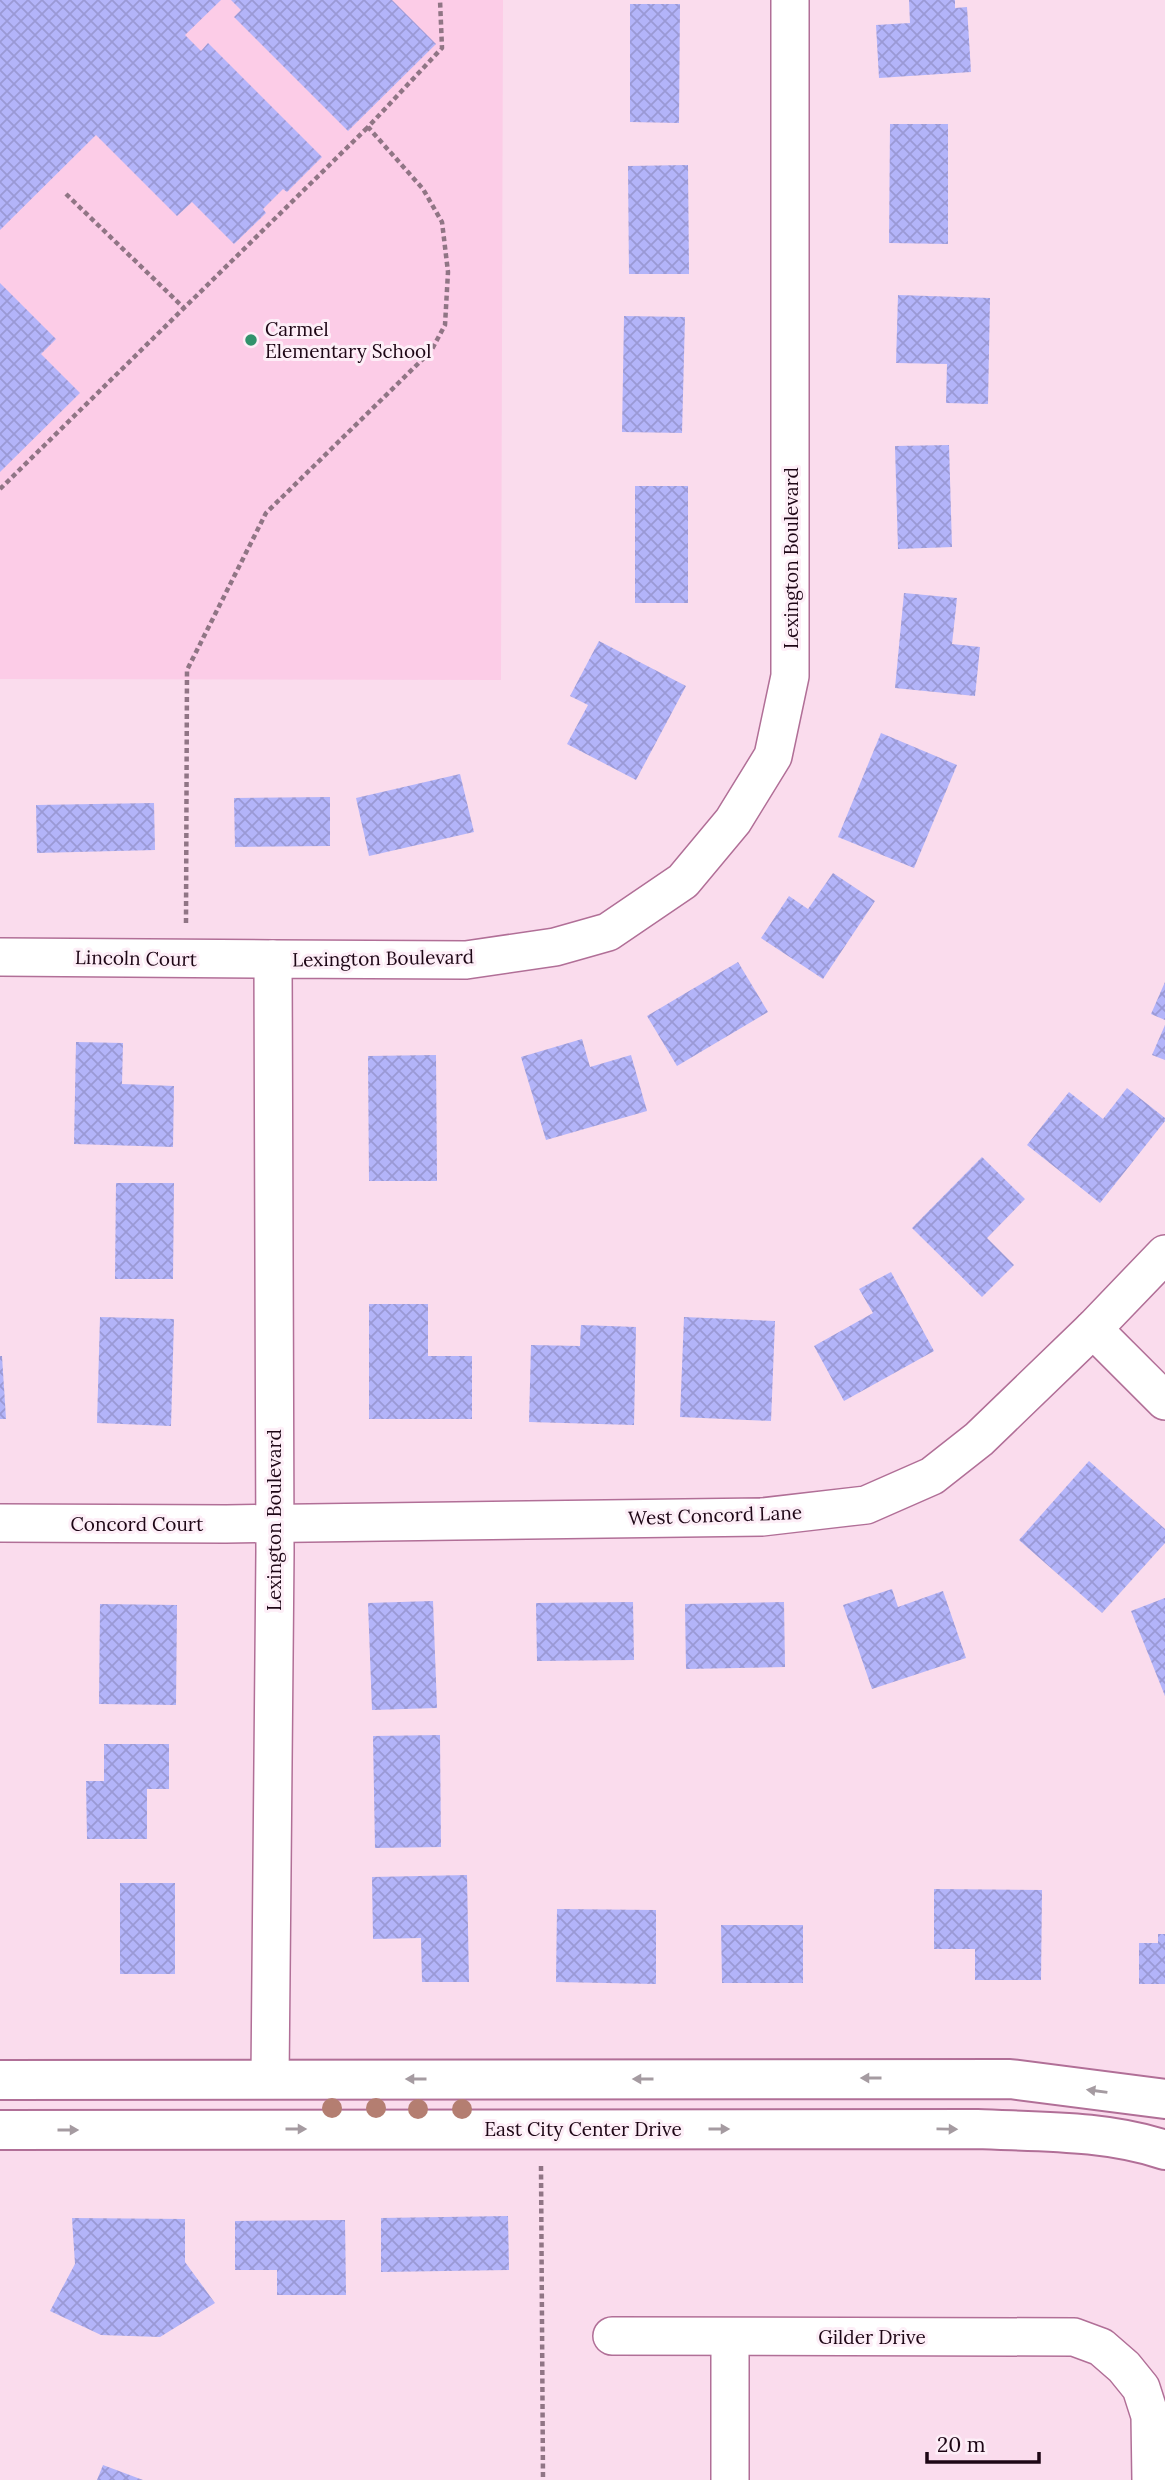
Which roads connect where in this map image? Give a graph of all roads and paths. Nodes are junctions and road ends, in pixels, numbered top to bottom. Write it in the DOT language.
graph roads {
  1 [pos="440,0"];
  2 [pos="790,0"];
  3 [pos="368,127"];
  4 [pos="66,194"];
  5 [pos="184,308"];
  6 [pos="0,489"];
  7 [pos="0,957"];
  8 [pos="186,958"];
  9 [pos="273,959"];
  10 [pos="1165,1254"];
  11 [pos="1093,1329"];
  12 [pos="1165,1401"];
  13 [pos="274,1522"];
  14 [pos="0,1523"];
  15 [pos="271,2078"];
  16 [pos="0,2080"];
  17 [pos="1165,2099"];
  18 [pos="0,2130"];
  19 [pos="1165,2150"];
  20 [pos="541,2159"];
  21 [pos="612,2336"];
  22 [pos="730,2337"];
  23 [pos="543,2480"];
  24 [pos="730,2480"];
  25 [pos="1151,2480"];
  1 -- 3 [label="path"];
  2 -- 9 [label="street, Lexington Boulevard"];
  3 -- 5 [label="path"];
  3 -- 8 [label="path"];
  4 -- 5 [label="path"];
  5 -- 6 [label="path"];
  7 -- 8 [label="street, Lincoln Court"];
  8 -- 9 [label="street, Lincoln Court"];
  9 -- 13 [label="street, Lexington Boulevard"];
  10 -- 11 [label="street, West Concord Lane"];
  11 -- 12 [label="street"];
  11 -- 13 [label="street, West Concord Lane"];
  13 -- 14 [label="street, Concord Court"];
  13 -- 15 [label="street, Lexington Boulevard"];
  15 -- 16 [label="street"];
  17 -- 15 [label="street, one-way"];
  18 -- 19 [label="street, East City Center Drive, one-way"];
  20 -- 23 [label="path"];
  21 -- 22 [label="street, Gilder Drive"];
  22 -- 24 [label="street"];
  22 -- 25 [label="street, Gilder Drive"];
}
